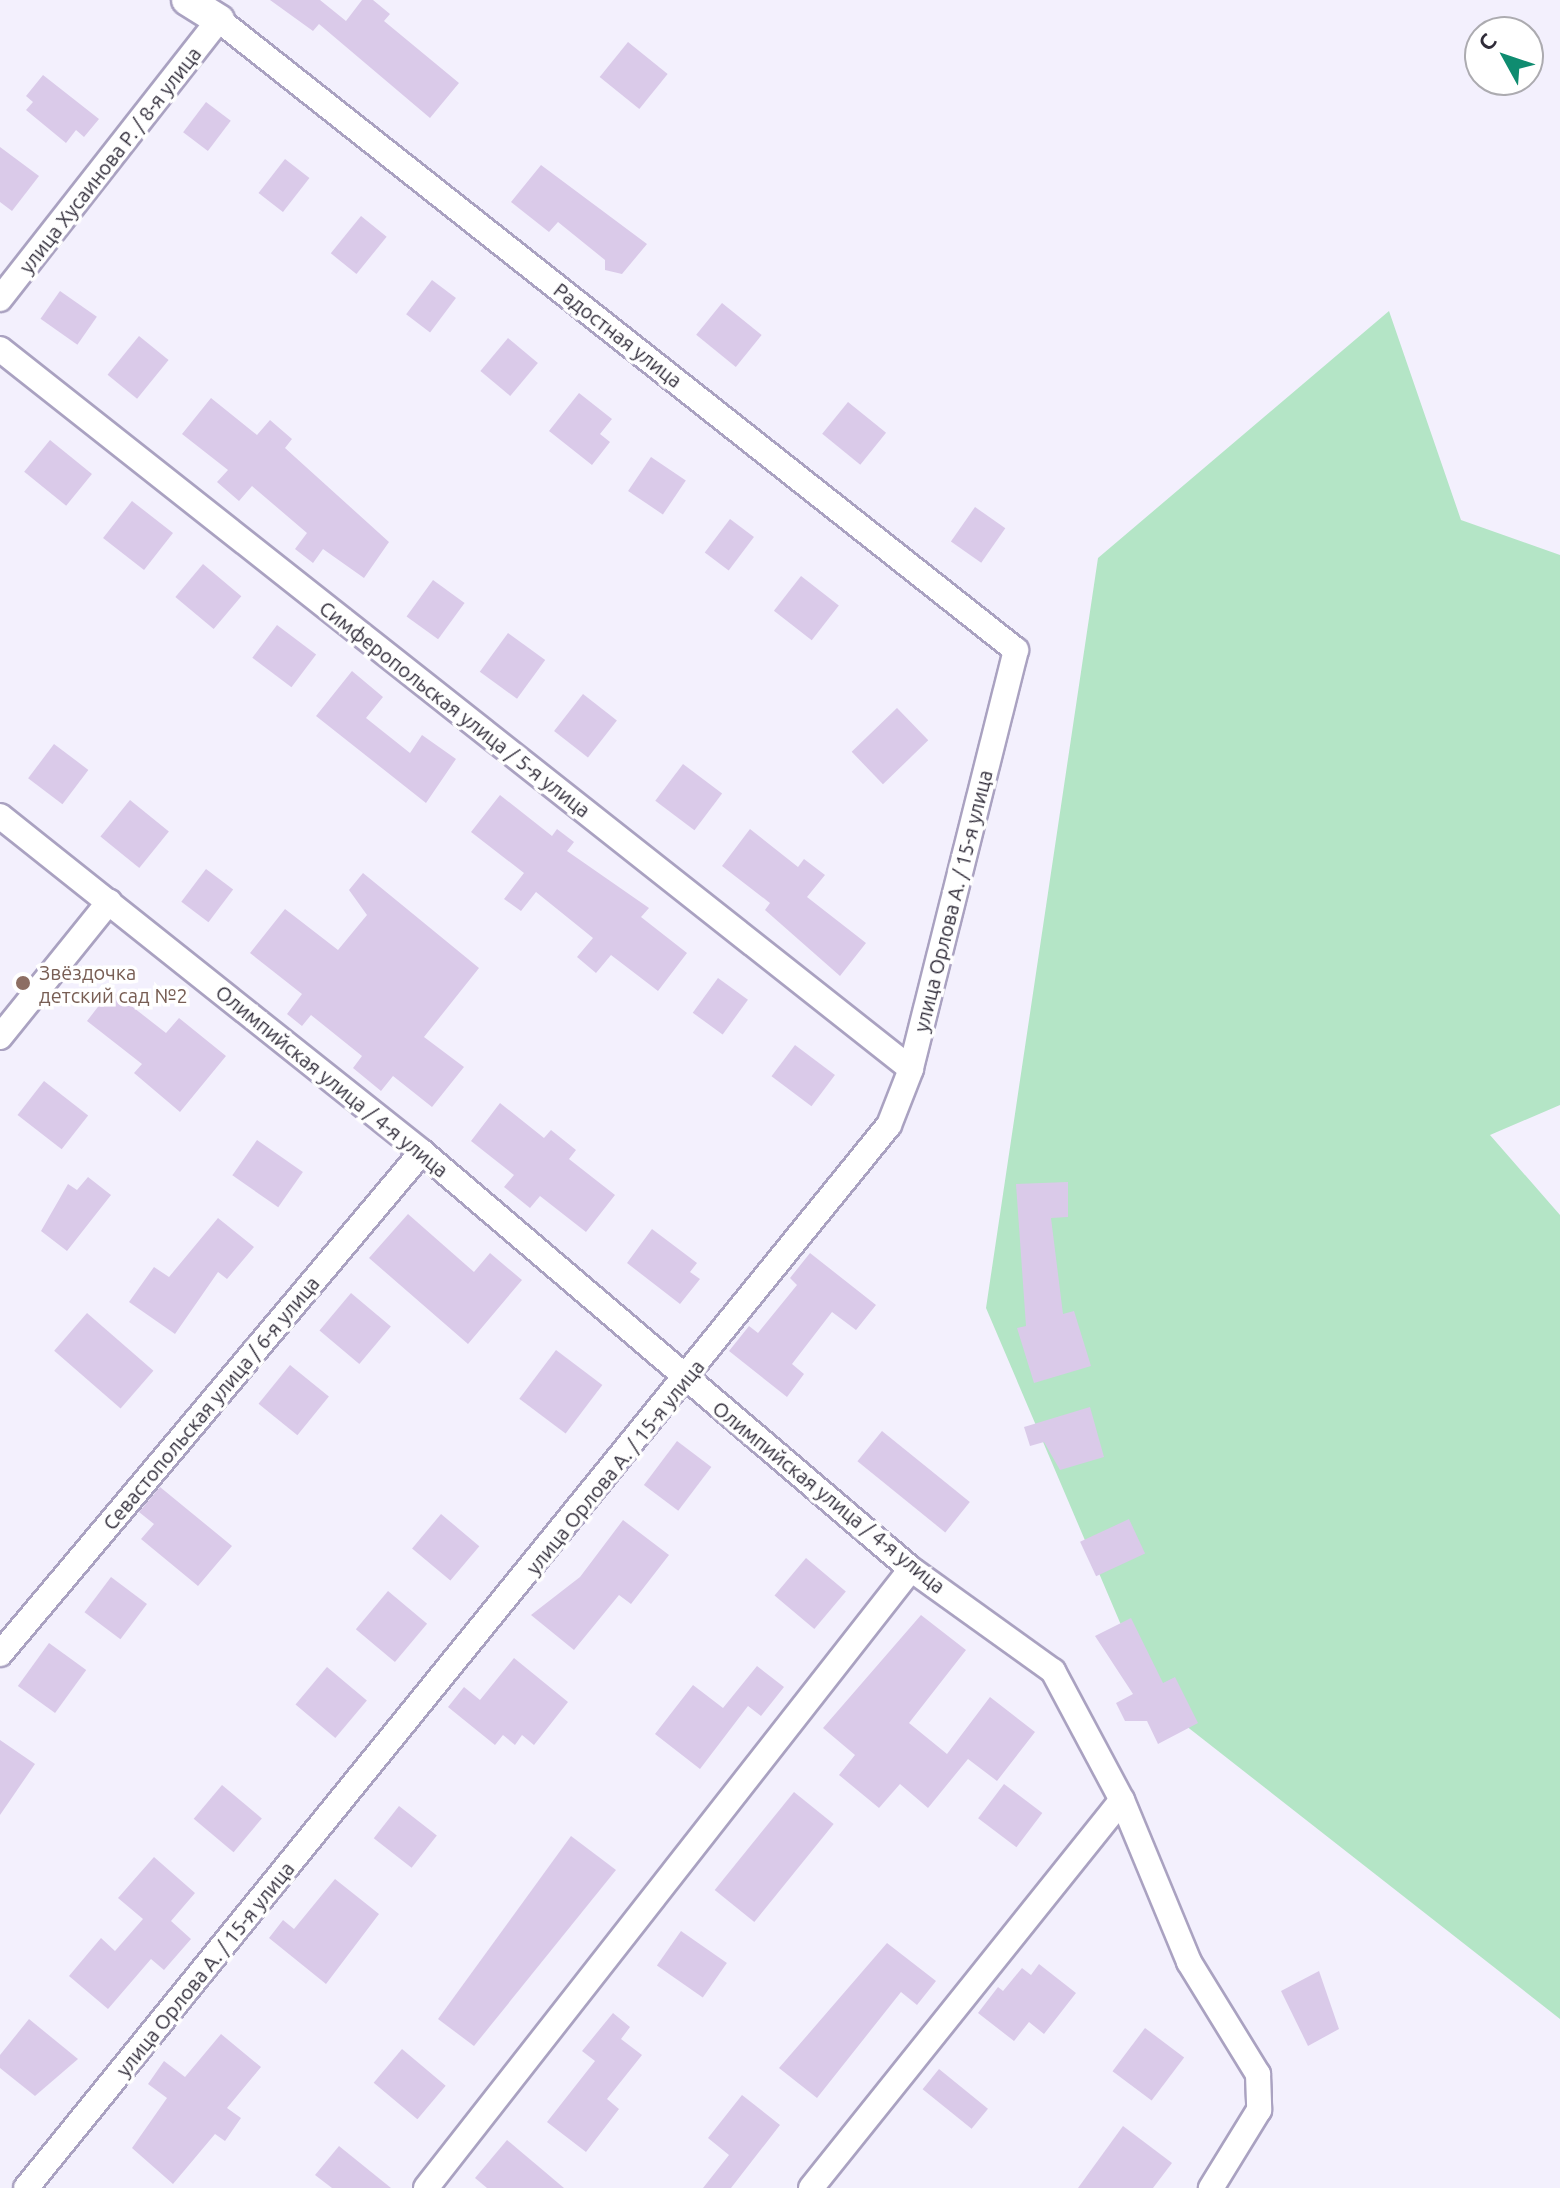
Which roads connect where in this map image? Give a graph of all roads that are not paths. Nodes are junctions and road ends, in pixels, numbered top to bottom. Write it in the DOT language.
graph roads {
  1 [pos="187,0"];
  2 [pos="219,20"];
  3 [pos="0,299"];
  4 [pos="0,349"];
  5 [pos="1016,650"];
  6 [pos="0,816"];
  7 [pos="109,902"];
  8 [pos="0,1037"];
  9 [pos="911,1069"];
  10 [pos="422,1152"];
  11 [pos="687,1380"];
  12 [pos="911,1569"];
  13 [pos="0,1654"];
  14 [pos="1122,1800"];
  15 [pos="26,2188"];
  16 [pos="426,2188"];
  17 [pos="811,2188"];
  18 [pos="1211,2188"];
  1 -- 2 [label="street"];
  2 -- 3 [label="street, улица Хусаинова Р. / 8-я улица"];
  2 -- 5 [label="street, Радостная улица"];
  4 -- 9 [label="street, Симферопольская улица / 5-я улица"];
  5 -- 9 [label="street, улица Орлова А. / 15-я улица"];
  6 -- 7 [label="street, Олимпийская улица / 4-я улица"];
  7 -- 8 [label="street"];
  7 -- 10 [label="street, Олимпийская улица / 4-я улица"];
  9 -- 11 [label="street, улица Орлова А. / 15-я улица"];
  10 -- 11 [label="street, Олимпийская улица / 4-я улица"];
  10 -- 13 [label="street, Севастопольская улица / 6-я улица"];
  11 -- 12 [label="street, Олимпийская улица / 4-я улица"];
  11 -- 15 [label="street, улица Орлова А. / 15-я улица"];
  12 -- 14 [label="street, Олимпийская улица / 4-я улица"];
  12 -- 16 [label="street"];
  14 -- 17 [label="street"];
  14 -- 18 [label="street, Олимпийская улица / 4-я улица"];
}
